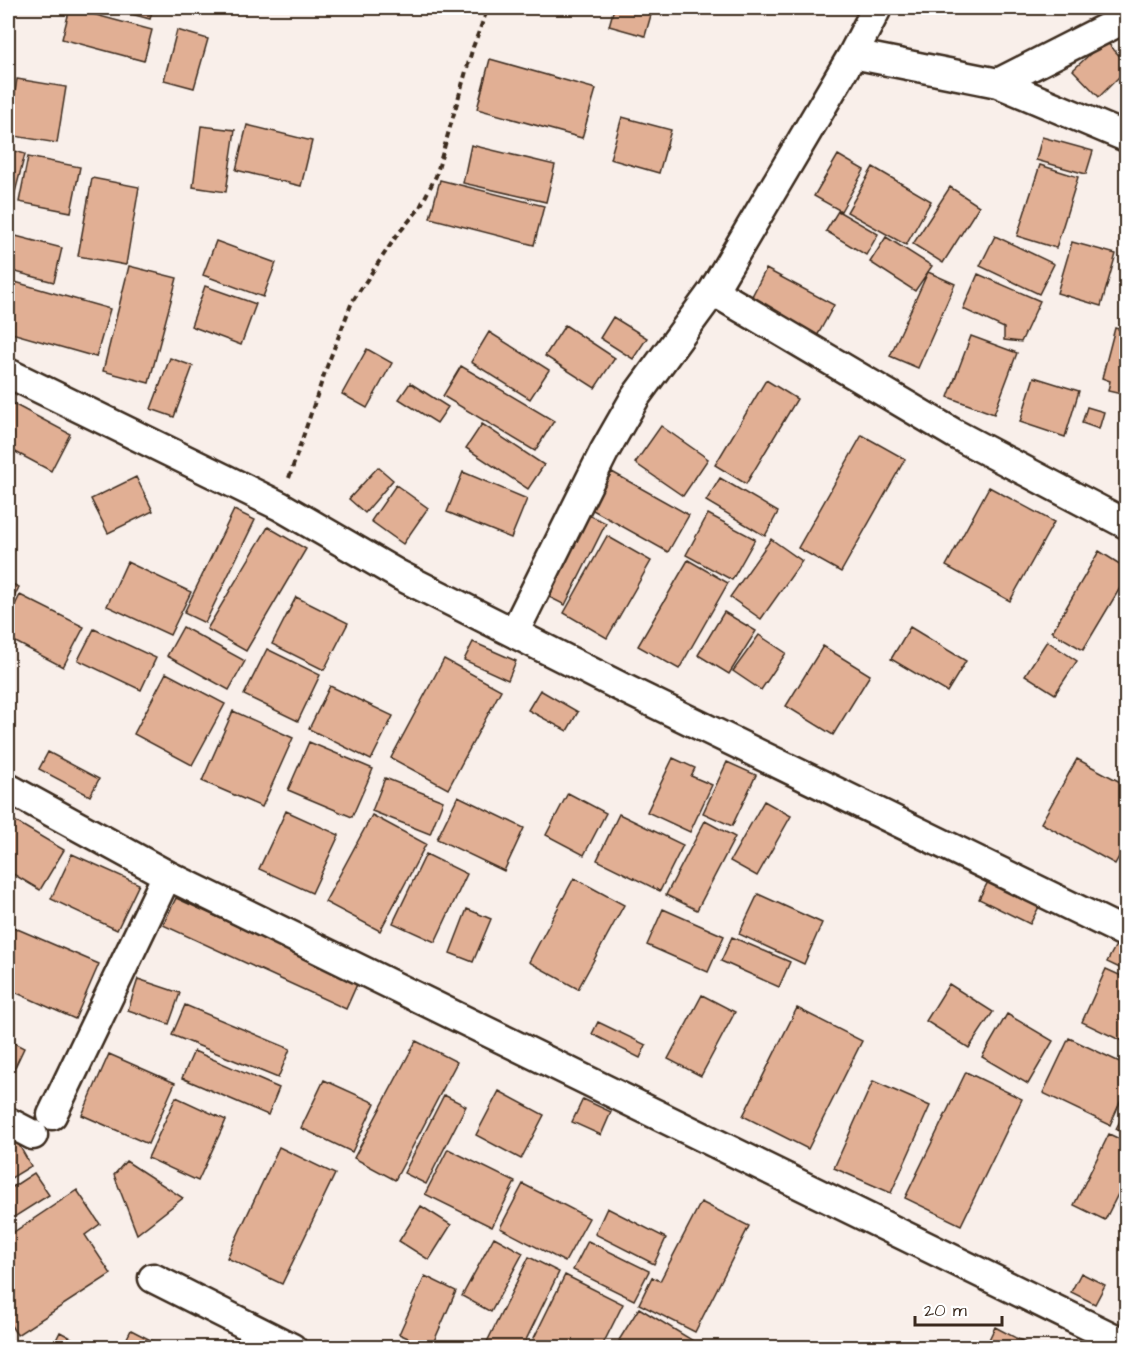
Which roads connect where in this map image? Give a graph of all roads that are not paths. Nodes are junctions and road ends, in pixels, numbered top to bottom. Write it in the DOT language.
graph roads {
  1 [pos="877,8"];
  2 [pos="1126,18"];
  3 [pos="853,54"];
  4 [pos="998,83"];
  5 [pos="1126,137"];
  6 [pos="713,291"];
  7 [pos="8,373"];
  8 [pos="1126,524"];
  9 [pos="514,633"];
  10 [pos="8,788"];
  11 [pos="167,875"];
  12 [pos="1126,933"];
  13 [pos="52,1114"];
  14 [pos="8,1122"];
  15 [pos="33,1135"];
  16 [pos="153,1278"];
  17 [pos="1126,1344"];
  18 [pos="292,1347"];
  1 -- 3 [label="street"];
  2 -- 4 [label="street"];
  3 -- 4 [label="street"];
  3 -- 6 [label="street"];
  4 -- 5 [label="street"];
  6 -- 8 [label="street"];
  6 -- 9 [label="street"];
  7 -- 9 [label="street"];
  9 -- 12 [label="street"];
  10 -- 11 [label="street"];
  11 -- 13 [label="street"];
  11 -- 17 [label="street"];
  14 -- 15 [label="street"];
  16 -- 18 [label="street"];
}
